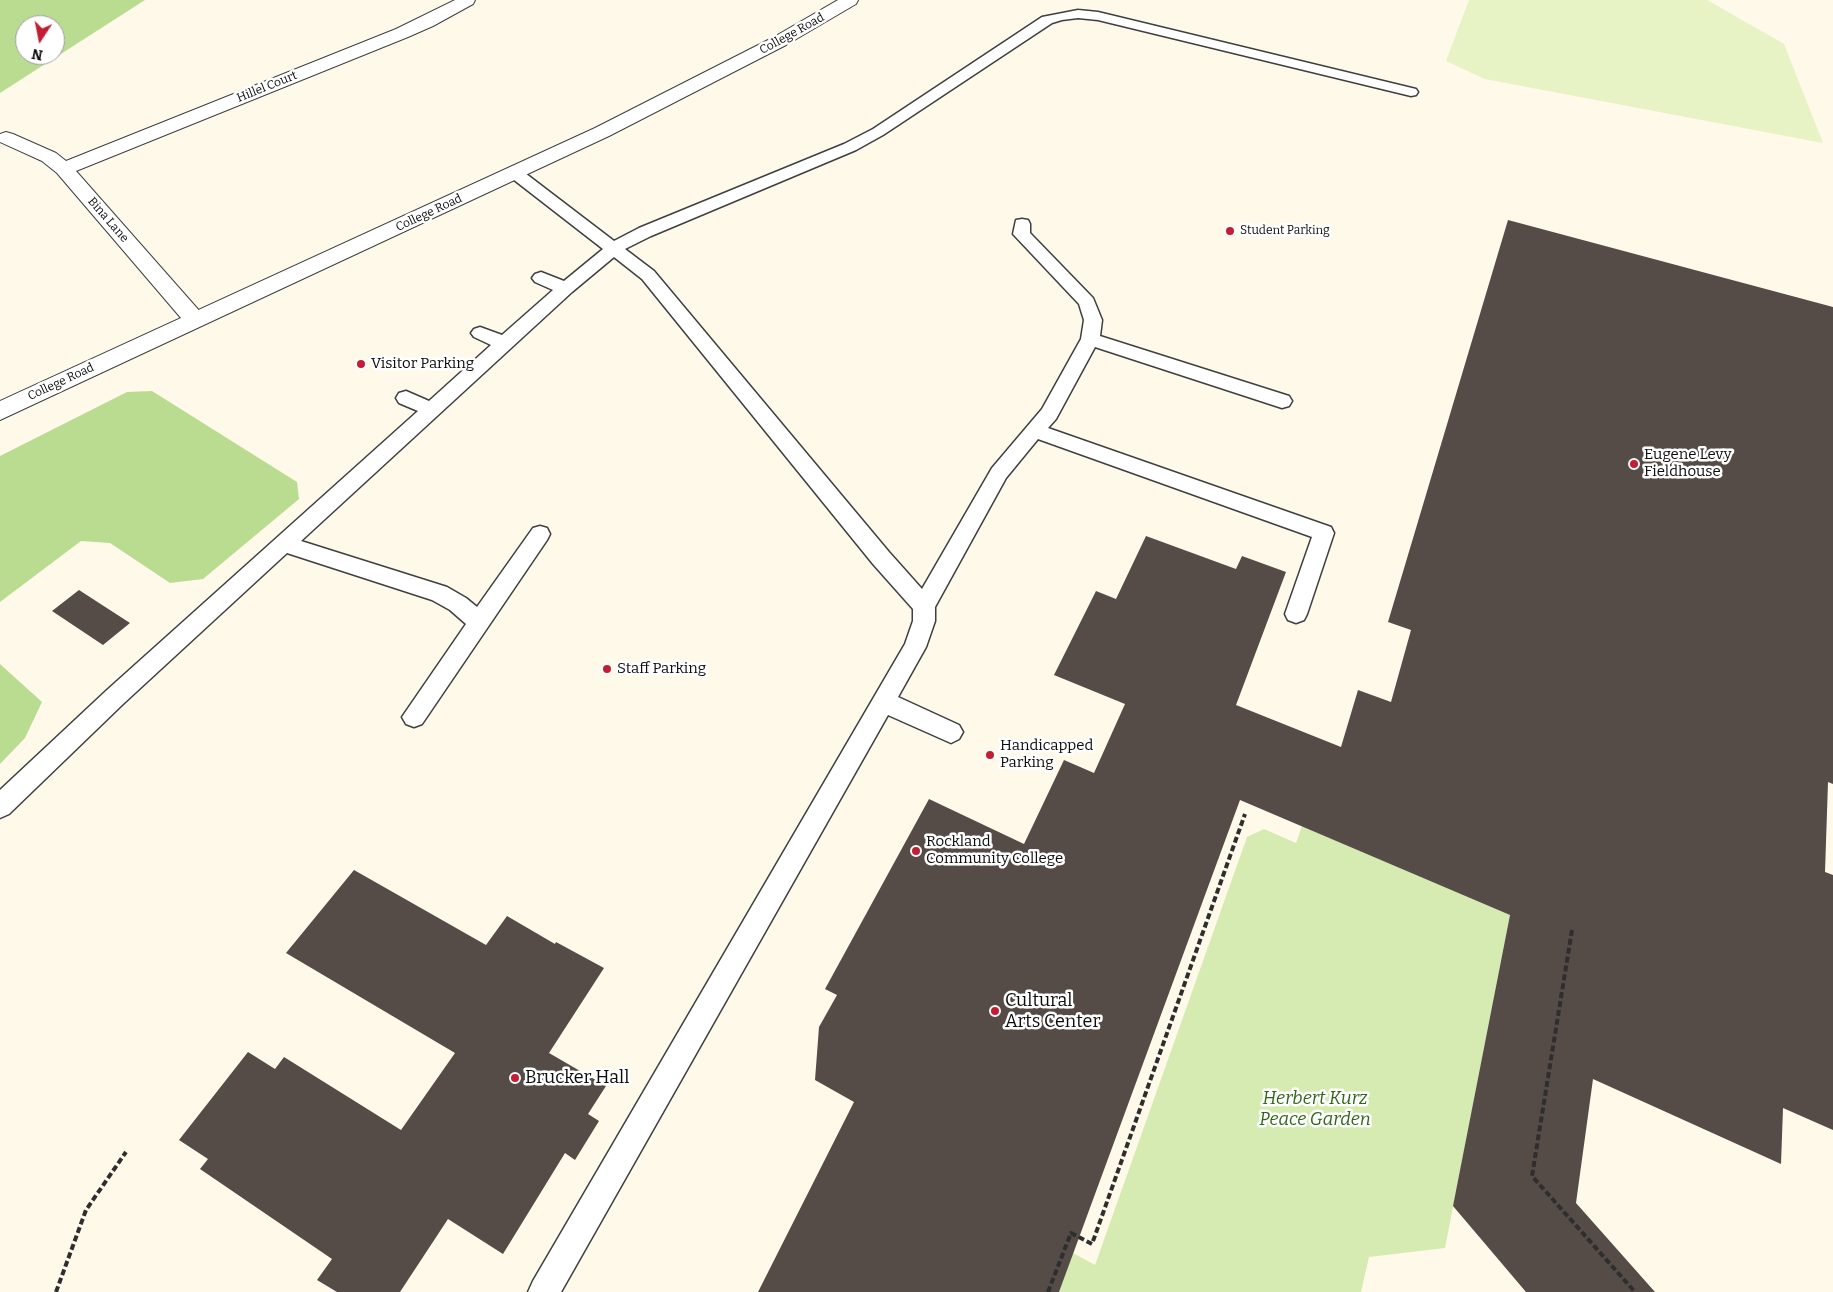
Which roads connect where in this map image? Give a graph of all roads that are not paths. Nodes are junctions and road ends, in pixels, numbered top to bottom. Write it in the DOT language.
graph roads {
  1 [pos="466,0"];
  2 [pos="850,0"];
  3 [pos="1411,92"];
  4 [pos="6,138"];
  5 [pos="64,169"];
  6 [pos="515,173"];
  7 [pos="1022,224"];
  8 [pos="614,248"];
  9 [pos="541,278"];
  10 [pos="566,288"];
  11 [pos="195,320"];
  12 [pos="480,333"];
  13 [pos="1090,339"];
  14 [pos="505,344"];
  15 [pos="406,398"];
  16 [pos="1282,401"];
  17 [pos="432,410"];
  18 [pos="0,411"];
  19 [pos="1034,430"];
  20 [pos="540,534"];
  21 [pos="284,544"];
  22 [pos="924,606"];
  23 [pos="1296,614"];
  24 [pos="479,622"];
  25 [pos="884,702"];
  26 [pos="414,717"];
  27 [pos="951,732"];
  28 [pos="0,806"];
  29 [pos="544,1292"];
  1 -- 5 [label="street, Hillel Court"];
  2 -- 6 [label="street, College Road"];
  3 -- 8 [label="lane"];
  4 -- 5 [label="street, Bina Lane"];
  5 -- 11 [label="street, Bina Lane"];
  6 -- 8 [label="lane"];
  6 -- 11 [label="street, College Road"];
  7 -- 13 [label="lane"];
  8 -- 10 [label="lane"];
  8 -- 22 [label="lane"];
  9 -- 10 [label="lane"];
  10 -- 14 [label="lane"];
  11 -- 18 [label="street, College Road"];
  12 -- 14 [label="lane"];
  13 -- 16 [label="lane"];
  13 -- 19 [label="lane"];
  14 -- 17 [label="lane"];
  15 -- 17 [label="lane"];
  17 -- 21 [label="lane"];
  19 -- 22 [label="lane"];
  19 -- 23 [label="lane"];
  20 -- 24 [label="lane"];
  21 -- 24 [label="lane"];
  21 -- 28 [label="lane"];
  22 -- 25 [label="lane"];
  24 -- 26 [label="lane"];
  25 -- 27 [label="lane"];
  25 -- 29 [label="lane"];
}
